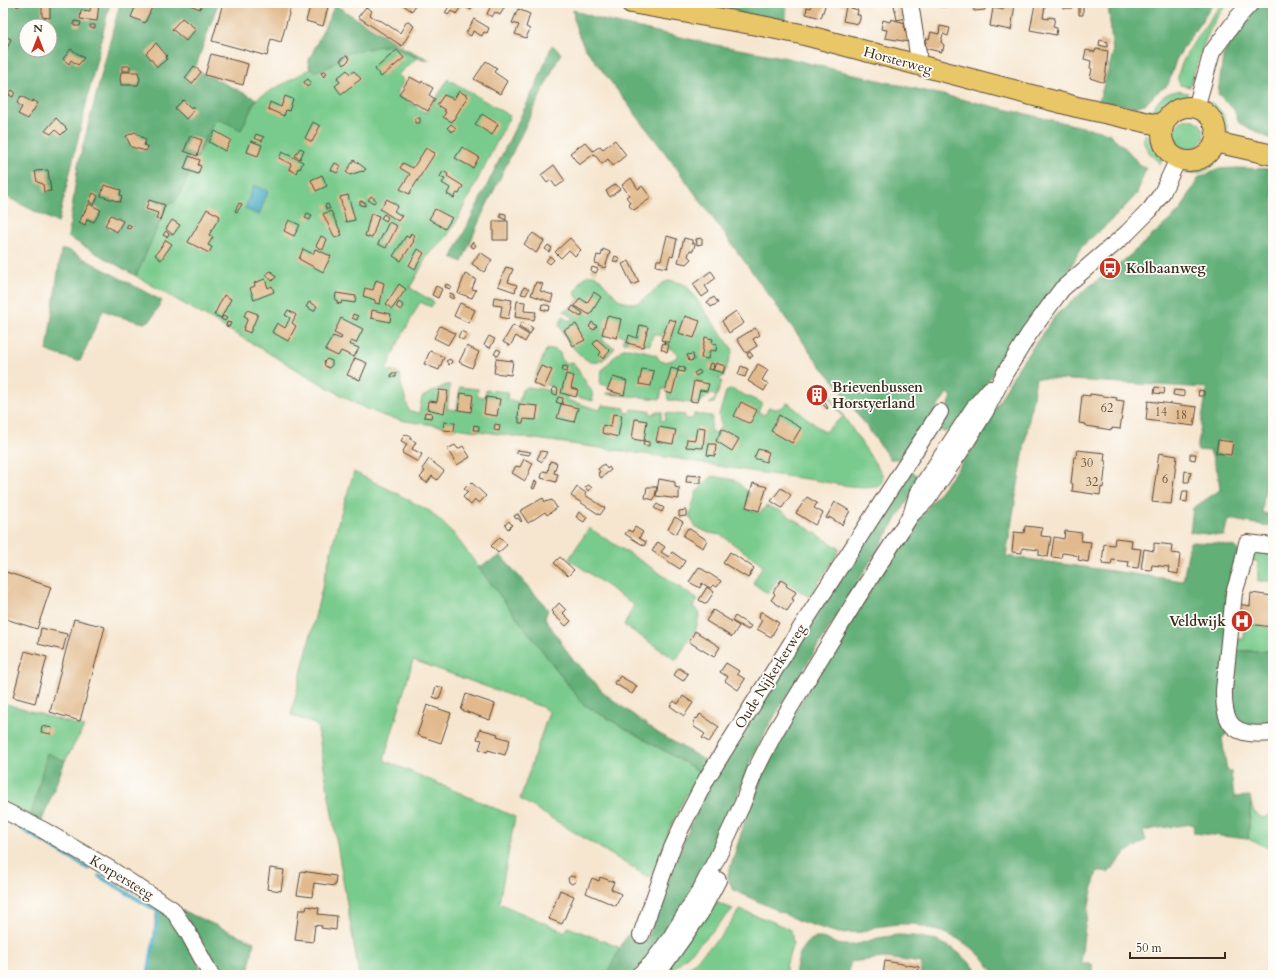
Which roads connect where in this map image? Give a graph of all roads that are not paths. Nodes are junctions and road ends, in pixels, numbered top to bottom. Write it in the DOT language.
graph roads {
  1 [pos="631,3"];
  2 [pos="910,3"];
  3 [pos="1251,3"];
  4 [pos="915,65"];
  5 [pos="1196,108"];
  6 [pos="1163,126"];
  7 [pos="1215,142"];
  8 [pos="1273,155"];
  9 [pos="1178,159"];
  10 [pos="940,412"];
  11 [pos="927,431"];
  12 [pos="955,449"];
  13 [pos="1273,546"];
  14 [pos="1273,734"];
  15 [pos="742,805"];
  16 [pos="3,810"];
  17 [pos="641,936"];
  18 [pos="211,975"];
  19 [pos="639,975"];
  20 [pos="655,975"];
  1 -- 4 [label="main road, Horsterweg"];
  2 -- 4 [label="street"];
  3 -- 5 [label="street"];
  4 -- 6 [label="main road, Horsterweg"];
  5 -- 6 [label="main road"];
  5 -- 7 [label="main road"];
  6 -- 9 [label="main road"];
  7 -- 8 [label="main road"];
  7 -- 9 [label="main road"];
  9 -- 12 [label="street"];
  10 -- 11 [label="street, Oude Nijkerkerweg"];
  11 -- 12 [label="street"];
  11 -- 17 [label="street, Oude Nijkerkerweg"];
  12 -- 15 [label="street"];
  13 -- 14 [label="street"];
  15 -- 19 [label="street"];
  15 -- 20 [label="street"];
  16 -- 18 [label="street, Korpersteeg"];
}
